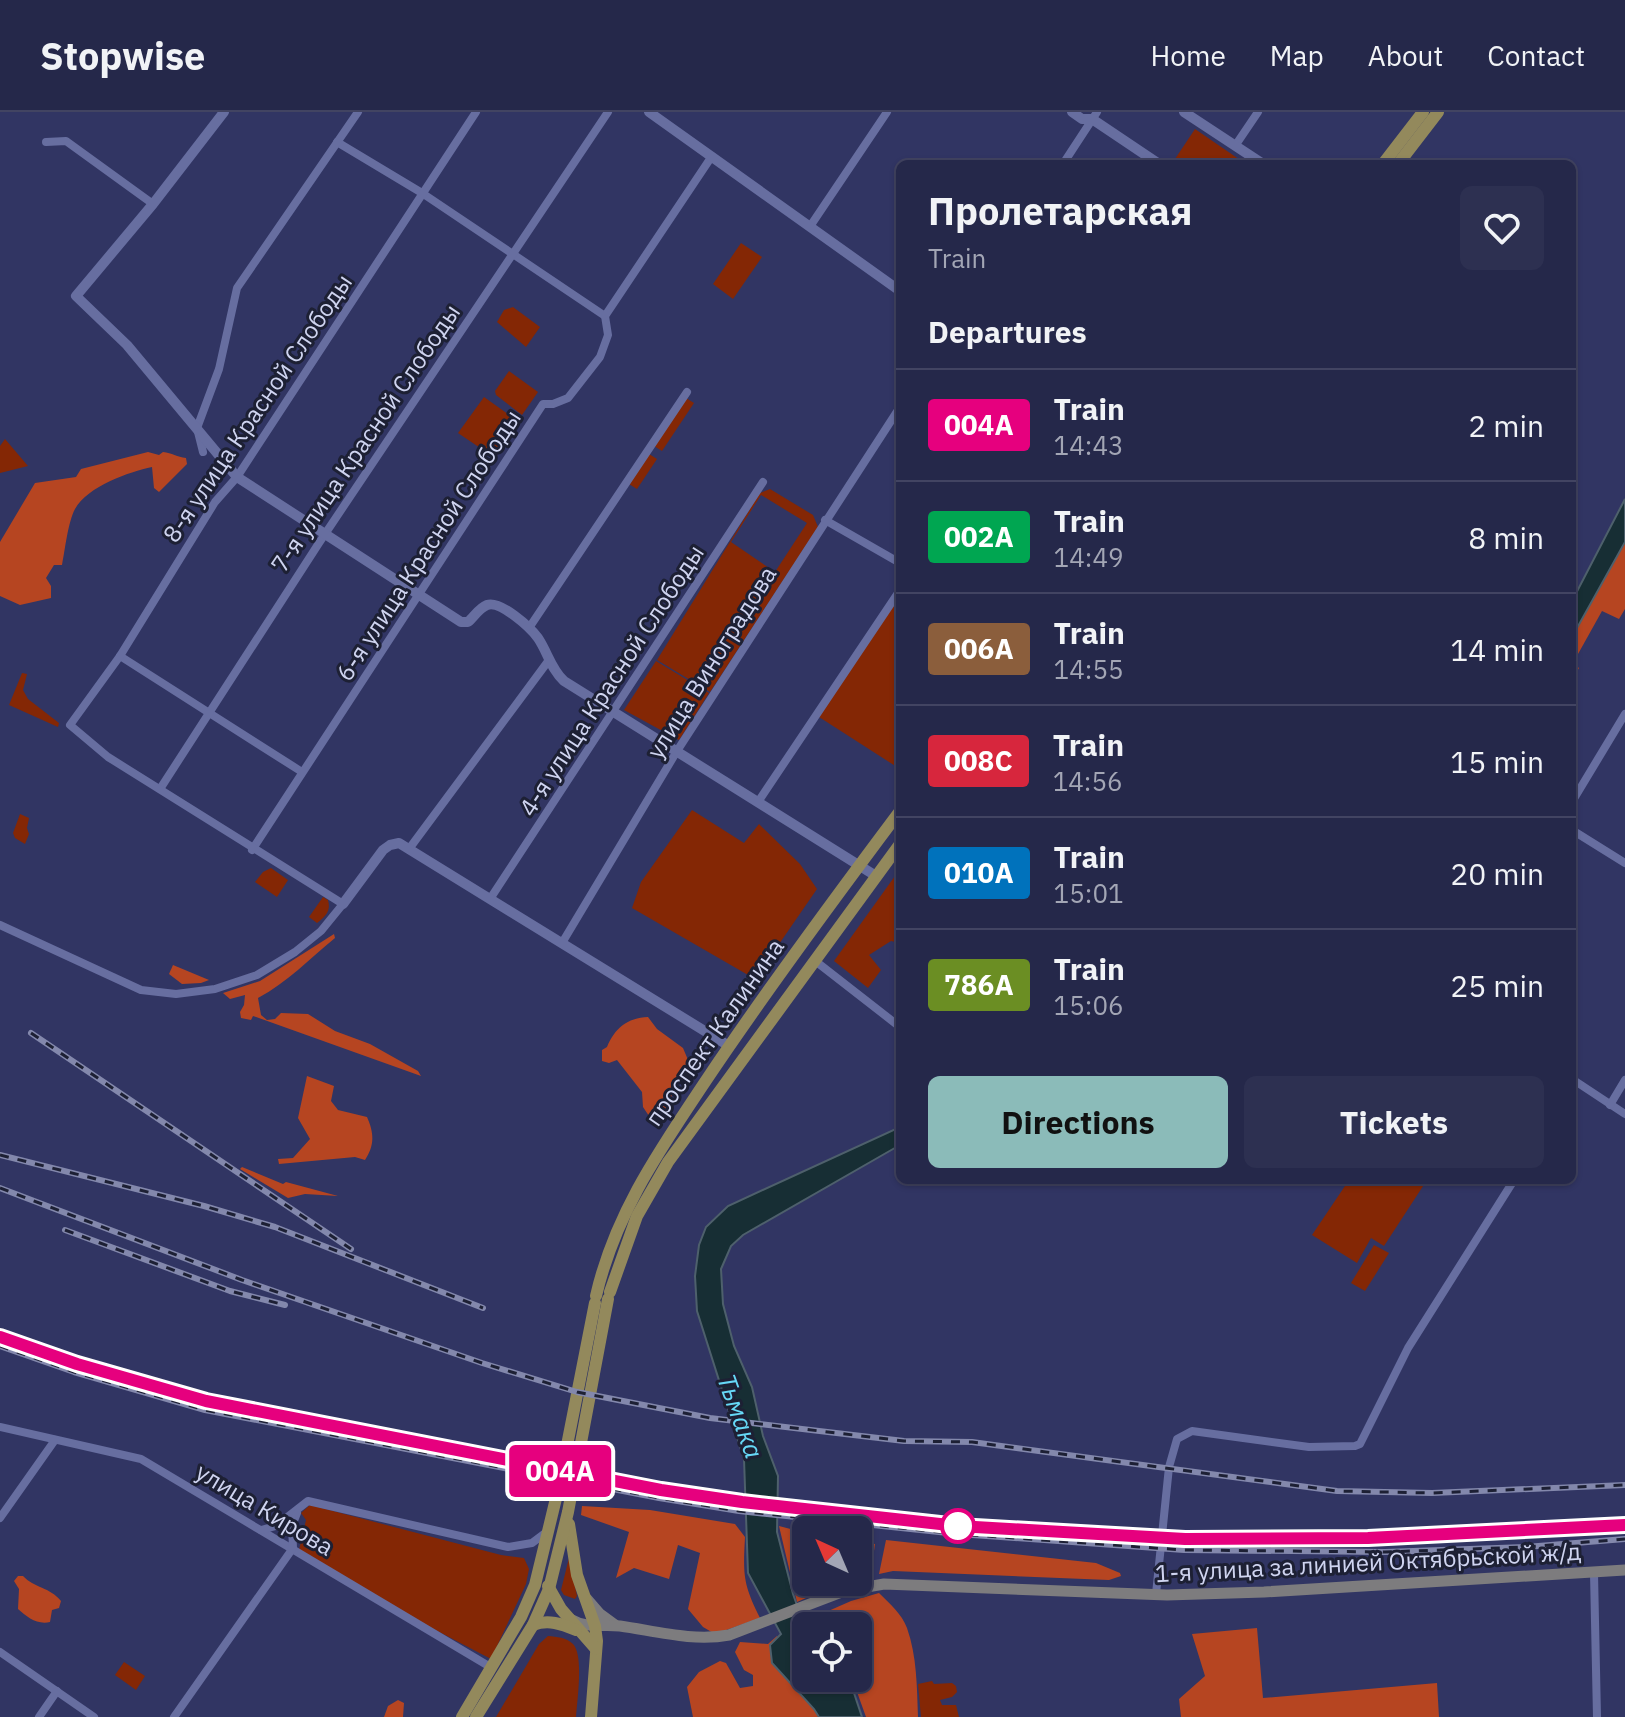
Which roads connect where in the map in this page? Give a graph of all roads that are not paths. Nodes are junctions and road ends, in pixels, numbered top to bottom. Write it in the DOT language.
graph roads {
  1 [pos="224,112"];
  2 [pos="358,112"];
  3 [pos="476,112"];
  4 [pos="608,112"];
  5 [pos="649,112"];
  6 [pos="887,112"];
  7 [pos="1072,112"];
  8 [pos="1184,112"];
  9 [pos="1258,112"];
  10 [pos="1423,112"];
  11 [pos="1438,112"];
  12 [pos="1094,116"];
  13 [pos="46,142"];
  14 [pos="337,142"];
  15 [pos="1235,146"];
  16 [pos="712,156"];
  17 [pos="1066,160"];
  18 [pos="1154,160"];
  19 [pos="1257,160"];
  20 [pos="1386,160"];
  21 [pos="1401,160"];
  22 [pos="422,193"];
  23 [pos="153,204"];
  24 [pos="811,225"];
  25 [pos="513,254"];
  26 [pos="896,288"];
  27 [pos="605,316"];
  28 [pos="687,392"];
  29 [pos="896,413"];
  30 [pos="197,428"];
  31 [pos="203,452"];
  32 [pos="237,477"];
  33 [pos="763,482"];
  34 [pos="825,520"];
  35 [pos="326,532"];
  36 [pos="896,561"];
  37 [pos="420,596"];
  38 [pos="896,596"];
  39 [pos="529,628"];
  40 [pos="120,656"];
  41 [pos="549,660"];
  42 [pos="208,712"];
  43 [pos="614,712"];
  44 [pos="1625,714"];
  45 [pos="677,751"];
  46 [pos="302,772"];
  47 [pos="160,789"];
  48 [pos="1576,795"];
  49 [pos="758,802"];
  50 [pos="896,816"];
  51 [pos="1576,832"];
  52 [pos="409,849"];
  53 [pos="896,849"];
  54 [pos="252,850"];
  55 [pos="1625,863"];
  56 [pos="859,866"];
  57 [pos="876,876"];
  58 [pos="490,899"];
  59 [pos="343,904"];
  60 [pos="0,925"];
  61 [pos="806,939"];
  62 [pos="562,943"];
  63 [pos="814,960"];
  64 [pos="896,1024"];
  65 [pos="729,1046"];
  66 [pos="737,1065"];
  67 [pos="1625,1080"];
  68 [pos="1576,1085"];
  69 [pos="1610,1105"];
  70 [pos="1625,1114"];
  71 [pos="1511,1184"];
  72 [pos="602,1297"];
  73 [pos="0,1427"];
  74 [pos="55,1440"];
  75 [pos="572,1451"];
  76 [pos="308,1501"];
  77 [pos="568,1512"];
  78 [pos="0,1518"];
  79 [pos="260,1530"];
  80 [pos="548,1531"];
  81 [pos="293,1548"];
  82 [pos="542,1557"];
  83 [pos="1625,1570"];
  84 [pos="1594,1573"];
  85 [pos="549,1589"];
  86 [pos="584,1594"];
  87 [pos="1156,1594"];
  88 [pos="566,1615"];
  89 [pos="549,1622"];
  90 [pos="533,1625"];
  91 [pos="616,1625"];
  92 [pos="595,1626"];
  93 [pos="583,1634"];
  94 [pos="596,1649"];
  95 [pos="0,1652"];
  96 [pos="492,1668"];
  97 [pos="57,1691"];
  98 [pos="39,1717"];
  99 [pos="94,1717"];
  100 [pos="174,1717"];
  101 [pos="462,1717"];
  102 [pos="476,1717"];
  103 [pos="591,1717"];
  104 [pos="1597,1717"];
  1 -- 23 [label="street"];
  2 -- 14 [label="street"];
  3 -- 22 [label="street, 8-я улица Красной Слободы"];
  4 -- 25 [label="street, 7-я улица Красной Слободы"];
  5 -- 16 [label="street"];
  6 -- 24 [label="street"];
  7 -- 12 [label="street"];
  8 -- 15 [label="street"];
  9 -- 15 [label="street"];
  10 -- 20 [label="main road"];
  11 -- 21 [label="main road"];
  12 -- 17 [label="street"];
  12 -- 18 [label="street"];
  13 -- 23 [label="street"];
  14 -- 22 [label="street"];
  14 -- 30 [label="street"];
  15 -- 19 [label="street"];
  16 -- 24 [label="street"];
  16 -- 27 [label="street, 6-я улица Красной Слободы"];
  22 -- 25 [label="street"];
  22 -- 32 [label="street, 8-я улица Красной Слободы"];
  23 -- 30 [label="street"];
  24 -- 26 [label="street"];
  25 -- 27 [label="street"];
  25 -- 35 [label="street, 7-я улица Красной Слободы"];
  27 -- 37 [label="street, 6-я улица Красной Слободы"];
  28 -- 39 [label="street"];
  29 -- 34 [label="street, улица Виноградова"];
  30 -- 31 [label="street"];
  30 -- 32 [label="street"];
  32 -- 35 [label="street"];
  32 -- 40 [label="street, 8-я улица Красной Слободы"];
  33 -- 43 [label="street, 4-я улица Красной Слободы"];
  34 -- 36 [label="street"];
  34 -- 45 [label="street, улица Виноградова"];
  35 -- 37 [label="street"];
  35 -- 42 [label="street, 7-я улица Красной Слободы"];
  37 -- 39 [label="street"];
  37 -- 46 [label="street, 6-я улица Красной Слободы"];
  38 -- 49 [label="street"];
  39 -- 41 [label="street"];
  40 -- 42 [label="street"];
  40 -- 47 [label="street, 8-я улица Красной Слободы"];
  41 -- 43 [label="street"];
  41 -- 52 [label="street"];
  42 -- 46 [label="street"];
  42 -- 47 [label="street, 7-я улица Красной Слободы"];
  43 -- 45 [label="street"];
  43 -- 58 [label="street, 4-я улица Красной Слободы"];
  44 -- 48 [label="street"];
  45 -- 49 [label="street"];
  45 -- 62 [label="street, улица Виноградова"];
  46 -- 54 [label="street, 6-я улица Красной Слободы"];
  47 -- 54 [label="street"];
  49 -- 56 [label="street"];
  50 -- 56 [label="main road, проспект Калинина"];
  51 -- 55 [label="street"];
  52 -- 58 [label="street"];
  52 -- 59 [label="street"];
  53 -- 57 [label="main road, проспект Калинина"];
  54 -- 59 [label="street"];
  56 -- 57 [label="street"];
  56 -- 61 [label="main road, проспект Калинина"];
  57 -- 63 [label="main road, проспект Калинина"];
  58 -- 62 [label="street"];
  59 -- 60 [label="street"];
  61 -- 63 [label="main road"];
  61 -- 65 [label="main road, проспект Калинина"];
  62 -- 65 [label="street"];
  63 -- 64 [label="street"];
  63 -- 66 [label="main road, проспект Калинина"];
  65 -- 66 [label="main road"];
  65 -- 72 [label="main road, проспект Калинина"];
  66 -- 72 [label="main road, проспект Калинина"];
  67 -- 69 [label="street"];
  68 -- 69 [label="street"];
  69 -- 70 [label="street"];
  71 -- 87 [label="street"];
  72 -- 75 [label="main road, проспект Калинина"];
  73 -- 74 [label="street, улица Кирова"];
  74 -- 78 [label="street"];
  74 -- 79 [label="street, улица Кирова"];
  75 -- 77 [label="main road"];
  75 -- 80 [label="main road"];
  76 -- 79 [label="street"];
  76 -- 80 [label="street"];
  76 -- 81 [label="street"];
  77 -- 85 [label="main road"];
  77 -- 86 [label="main road"];
  79 -- 81 [label="street, улица Кирова"];
  80 -- 82 [label="main road"];
  81 -- 96 [label="street, улица Кирова"];
  81 -- 100 [label="street"];
  82 -- 85 [label="main road"];
  82 -- 96 [label="main road"];
  83 -- 84 [label="main road, 1-я улица за линией Октябрьской ж/д"];
  84 -- 87 [label="main road, 1-я улица за линией Октябрьской ж/д"];
  84 -- 104 [label="street"];
  85 -- 88 [label="main road"];
  85 -- 90 [label="main road"];
  86 -- 91 [label="main road"];
  86 -- 92 [label="main road"];
  87 -- 91 [label="main road, 1-я улица за линией Октябрьской ж/д"];
  88 -- 89 [label="main road"];
  88 -- 92 [label="main road"];
  88 -- 93 [label="main road"];
  89 -- 90 [label="main road"];
  89 -- 93 [label="main road"];
  90 -- 102 [label="main road"];
  91 -- 92 [label="main road, 1-я улица за линией Октябрьской ж/д"];
  91 -- 94 [label="main road"];
  92 -- 94 [label="main road"];
  93 -- 94 [label="main road"];
  94 -- 103 [label="main road"];
  95 -- 97 [label="street"];
  96 -- 101 [label="main road"];
  97 -- 98 [label="street"];
  97 -- 99 [label="street"];
}
